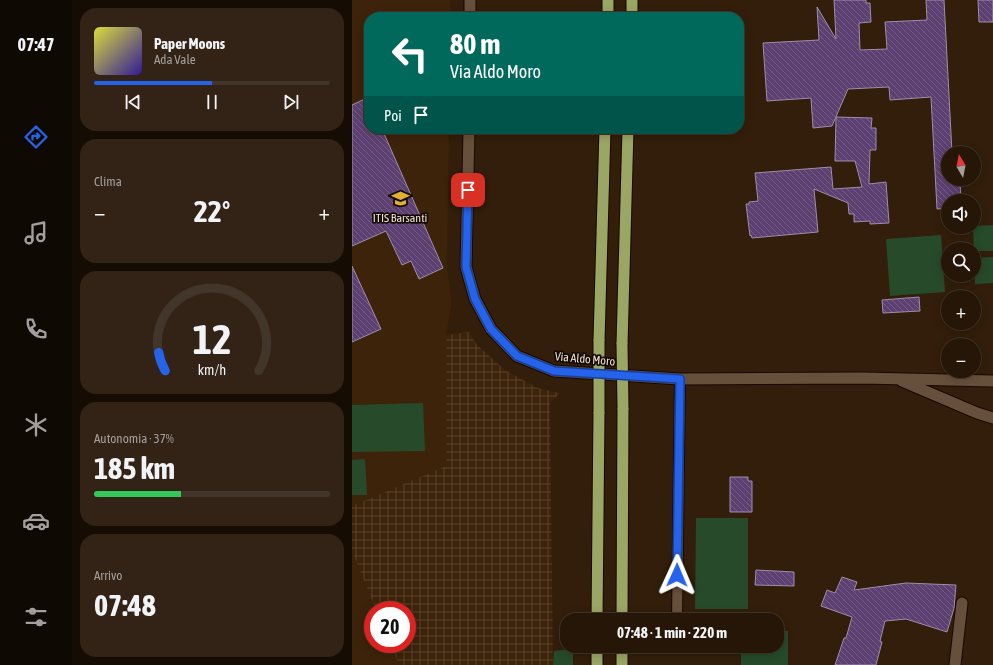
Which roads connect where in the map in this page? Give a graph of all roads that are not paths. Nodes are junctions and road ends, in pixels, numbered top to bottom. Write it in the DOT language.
graph roads {
  1 [pos="470,0"];
  2 [pos="608,0"];
  3 [pos="632,0"];
  4 [pos="470,12"];
  5 [pos="608,12"];
  6 [pos="632,12"];
  7 [pos="468,134"];
  8 [pos="605,134"];
  9 [pos="628,134"];
  10 [pos="680,379"];
  11 [pos="896,379"];
  12 [pos="993,381"];
  13 [pos="993,418"];
  14 [pos="962,604"];
  15 [pos="597,613"];
  16 [pos="622,613"];
  17 [pos="677,613"];
  18 [pos="597,653"];
  19 [pos="622,653"];
  20 [pos="597,665"];
  21 [pos="622,665"];
  22 [pos="955,665"];
  1 -- 4 [label="street"];
  2 -- 5 [label="highway"];
  3 -- 6 [label="highway"];
  7 -- 10 [label="street, Via Aldo Moro"];
  8 -- 15 [label="highway, bridge"];
  9 -- 16 [label="highway, bridge"];
  10 -- 11 [label="street, Via Aldo Moro"];
  10 -- 17 [label="lane"];
  11 -- 12 [label="street, Via Aldo Moro"];
  11 -- 13 [label="street, Via Aldo Moro"];
  14 -- 22 [label="street"];
  18 -- 20 [label="highway"];
  19 -- 21 [label="highway"];
}
